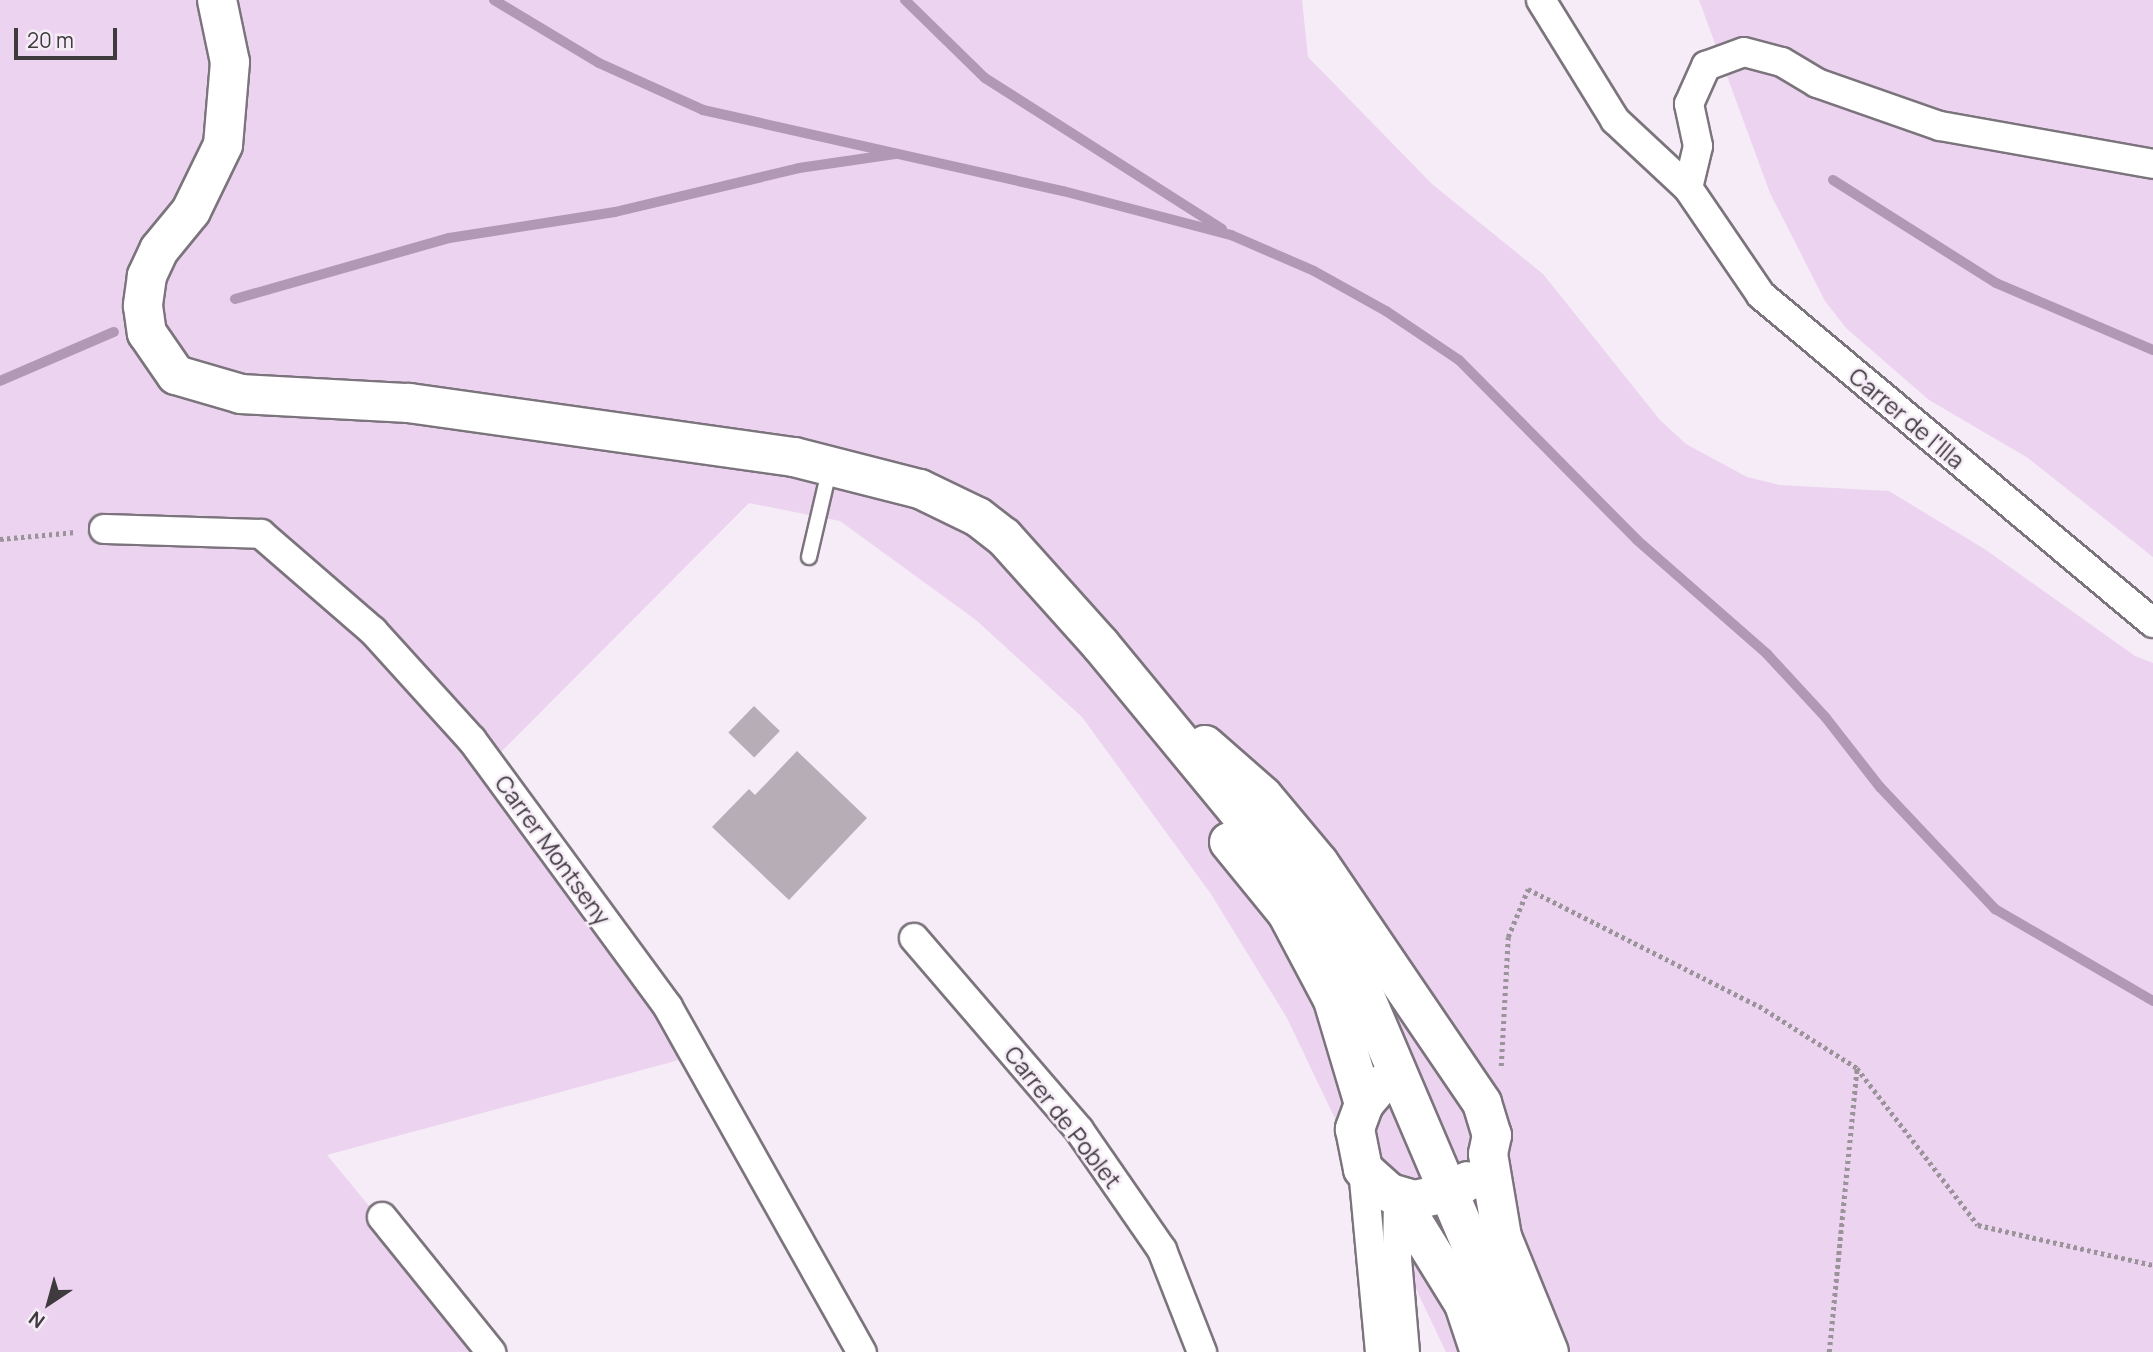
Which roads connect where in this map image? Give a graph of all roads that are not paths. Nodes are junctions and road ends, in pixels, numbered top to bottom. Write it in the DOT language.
graph roads {
  1 [pos="217,0"];
  2 [pos="1541,0"];
  3 [pos="2153,163"];
  4 [pos="1688,188"];
  5 [pos="830,466"];
  6 [pos="104,529"];
  7 [pos="809,557"];
  8 [pos="2153,623"];
  9 [pos="1156,713"];
  10 [pos="914,938"];
  11 [pos="1398,1073"];
  12 [pos="1465,1082"];
  13 [pos="1364,1104"];
  14 [pos="1489,1137"];
  15 [pos="1363,1169"];
  16 [pos="1448,1193"];
  17 [pos="1398,1197"];
  18 [pos="382,1217"];
  19 [pos="491,1352"];
  20 [pos="862,1352"];
  21 [pos="1202,1352"];
  22 [pos="1380,1352"];
  23 [pos="1405,1352"];
  24 [pos="1480,1352"];
  25 [pos="1517,1352"];
  26 [pos="1549,1352"];
  1 -- 5 [label="street"];
  2 -- 4 [label="street, Carrer de l'Illa"];
  3 -- 4 [label="street"];
  4 -- 8 [label="street, Carrer de l'Illa"];
  5 -- 7 [label="lane"];
  5 -- 9 [label="street"];
  6 -- 20 [label="street, Carrer Montseny"];
  9 -- 11 [label="street"];
  9 -- 12 [label="street"];
  9 -- 13 [label="street"];
  10 -- 21 [label="street, Carrer de Poblet"];
  11 -- 12 [label="street"];
  11 -- 13 [label="street"];
  11 -- 16 [label="street"];
  12 -- 14 [label="street"];
  13 -- 15 [label="street"];
  14 -- 16 [label="street"];
  14 -- 26 [label="street"];
  15 -- 17 [label="street"];
  15 -- 22 [label="street"];
  16 -- 17 [label="street"];
  16 -- 25 [label="street"];
  17 -- 23 [label="street"];
  17 -- 24 [label="street"];
  18 -- 19 [label="street"];
}
